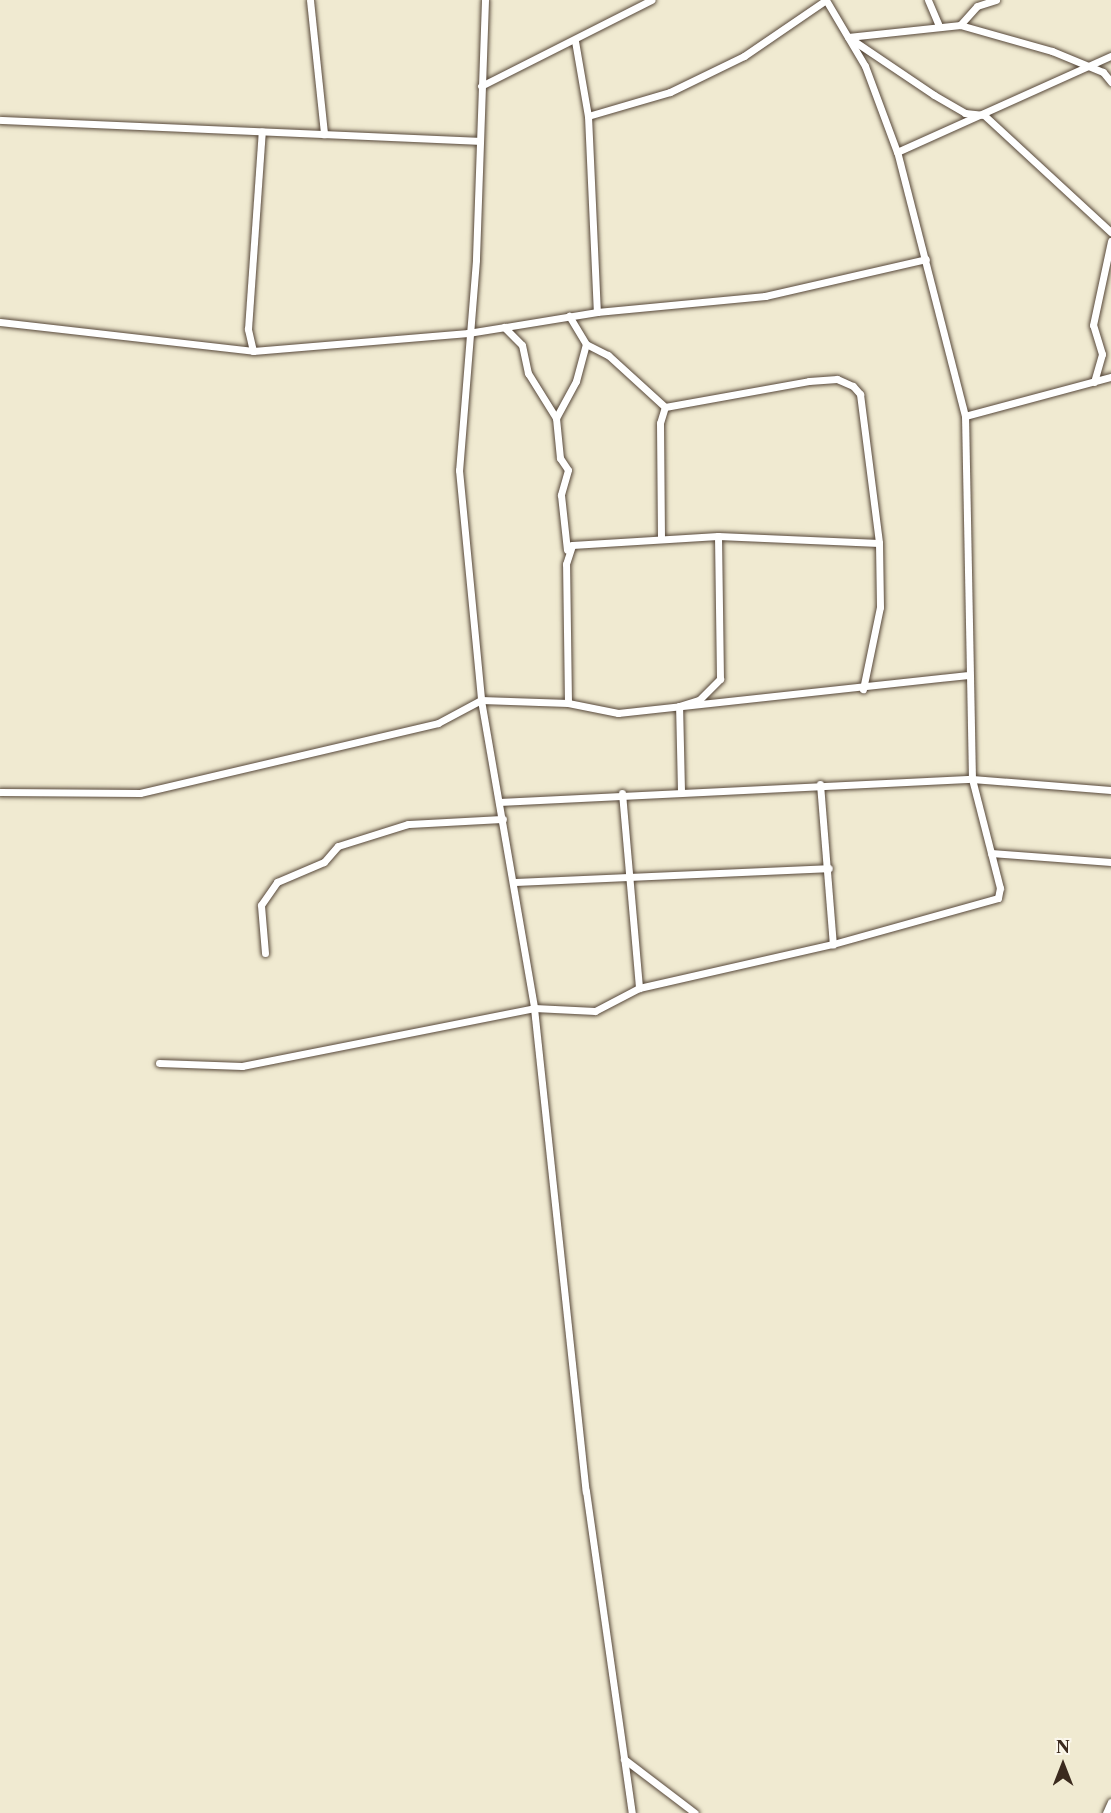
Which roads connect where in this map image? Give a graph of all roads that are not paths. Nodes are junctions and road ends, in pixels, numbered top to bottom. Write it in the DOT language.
graph roads {
  1 [pos="310,0"];
  2 [pos="485,0"];
  3 [pos="651,0"];
  4 [pos="826,0"];
  5 [pos="928,0"];
  6 [pos="996,0"];
  7 [pos="980,3"];
  8 [pos="938,24"];
  9 [pos="960,24"];
  10 [pos="849,37"];
  11 [pos="575,40"];
  12 [pos="1111,56"];
  13 [pos="1089,67"];
  14 [pos="1111,82"];
  15 [pos="481,86"];
  16 [pos="984,115"];
  17 [pos="588,116"];
  18 [pos="0,120"];
  19 [pos="262,131"];
  20 [pos="324,134"];
  21 [pos="479,141"];
  22 [pos="897,152"];
  23 [pos="1111,232"];
  24 [pos="1111,241"];
  25 [pos="926,259"];
  26 [pos="597,312"];
  27 [pos="569,316"];
  28 [pos="0,322"];
  29 [pos="504,327"];
  30 [pos="468,333"];
  31 [pos="586,344"];
  32 [pos="253,351"];
  33 [pos="1111,377"];
  34 [pos="1095,382"];
  35 [pos="665,407"];
  36 [pos="965,416"];
  37 [pos="556,418"];
  38 [pos="718,536"];
  39 [pos="661,538"];
  40 [pos="879,543"];
  41 [pos="567,550"];
  42 [pos="966,675"];
  43 [pos="862,689"];
  44 [pos="481,700"];
  45 [pos="568,703"];
  46 [pos="678,706"];
  47 [pos="972,779"];
  48 [pos="820,784"];
  49 [pos="1111,789"];
  50 [pos="681,790"];
  51 [pos="0,792"];
  52 [pos="622,794"];
  53 [pos="499,802"];
  54 [pos="503,819"];
  55 [pos="992,853"];
  56 [pos="1111,862"];
  57 [pos="829,868"];
  58 [pos="627,877"];
  59 [pos="513,882"];
  60 [pos="833,944"];
  61 [pos="265,953"];
  62 [pos="639,988"];
  63 [pos="534,1008"];
  64 [pos="159,1064"];
  65 [pos="624,1758"];
  66 [pos="1111,1802"];
  67 [pos="632,1813"];
  68 [pos="695,1813"];
  69 [pos="1106,1813"];
  1 -- 20 [label="street"];
  2 -- 15 [label="street"];
  3 -- 11 [label="street"];
  4 -- 10 [label="street"];
  4 -- 17 [label="street"];
  5 -- 8 [label="street"];
  6 -- 7 [label="street"];
  7 -- 9 [label="street"];
  8 -- 9 [label="street"];
  8 -- 10 [label="street"];
  9 -- 13 [label="street"];
  10 -- 16 [label="street"];
  10 -- 22 [label="street"];
  11 -- 15 [label="street"];
  11 -- 17 [label="street"];
  12 -- 13 [label="street"];
  13 -- 14 [label="street"];
  13 -- 16 [label="street"];
  15 -- 21 [label="street"];
  16 -- 22 [label="street"];
  16 -- 23 [label="street"];
  17 -- 26 [label="street"];
  18 -- 19 [label="street"];
  19 -- 20 [label="street"];
  19 -- 32 [label="street"];
  20 -- 21 [label="street"];
  21 -- 30 [label="street"];
  22 -- 25 [label="street"];
  24 -- 34 [label="street"];
  25 -- 26 [label="street"];
  25 -- 36 [label="street"];
  26 -- 27 [label="street"];
  27 -- 29 [label="street"];
  27 -- 31 [label="street"];
  28 -- 32 [label="street"];
  29 -- 30 [label="street"];
  29 -- 37 [label="street"];
  30 -- 32 [label="street"];
  30 -- 44 [label="street"];
  31 -- 35 [label="street"];
  31 -- 37 [label="street"];
  33 -- 34 [label="street"];
  34 -- 36 [label="street"];
  35 -- 39 [label="street"];
  35 -- 40 [label="street"];
  36 -- 42 [label="street"];
  37 -- 41 [label="street"];
  38 -- 39 [label="street"];
  38 -- 40 [label="street"];
  38 -- 46 [label="street"];
  39 -- 41 [label="street"];
  40 -- 43 [label="street"];
  41 -- 45 [label="street"];
  42 -- 43 [label="street"];
  42 -- 47 [label="street"];
  43 -- 46 [label="street"];
  44 -- 45 [label="street"];
  44 -- 51 [label="street"];
  44 -- 53 [label="street"];
  45 -- 46 [label="street"];
  46 -- 50 [label="street"];
  47 -- 48 [label="street"];
  47 -- 49 [label="street"];
  47 -- 55 [label="street"];
  48 -- 50 [label="street"];
  48 -- 57 [label="street"];
  50 -- 52 [label="street"];
  52 -- 53 [label="street"];
  52 -- 58 [label="street"];
  53 -- 54 [label="street"];
  54 -- 59 [label="street"];
  54 -- 61 [label="street"];
  55 -- 56 [label="street"];
  55 -- 60 [label="street"];
  57 -- 58 [label="street"];
  57 -- 60 [label="street"];
  58 -- 59 [label="street"];
  58 -- 62 [label="street"];
  59 -- 63 [label="street"];
  60 -- 62 [label="street"];
  62 -- 63 [label="street"];
  63 -- 64 [label="street"];
  63 -- 65 [label="street"];
  65 -- 67 [label="street"];
  65 -- 68 [label="street"];
  66 -- 69 [label="street"];
}
